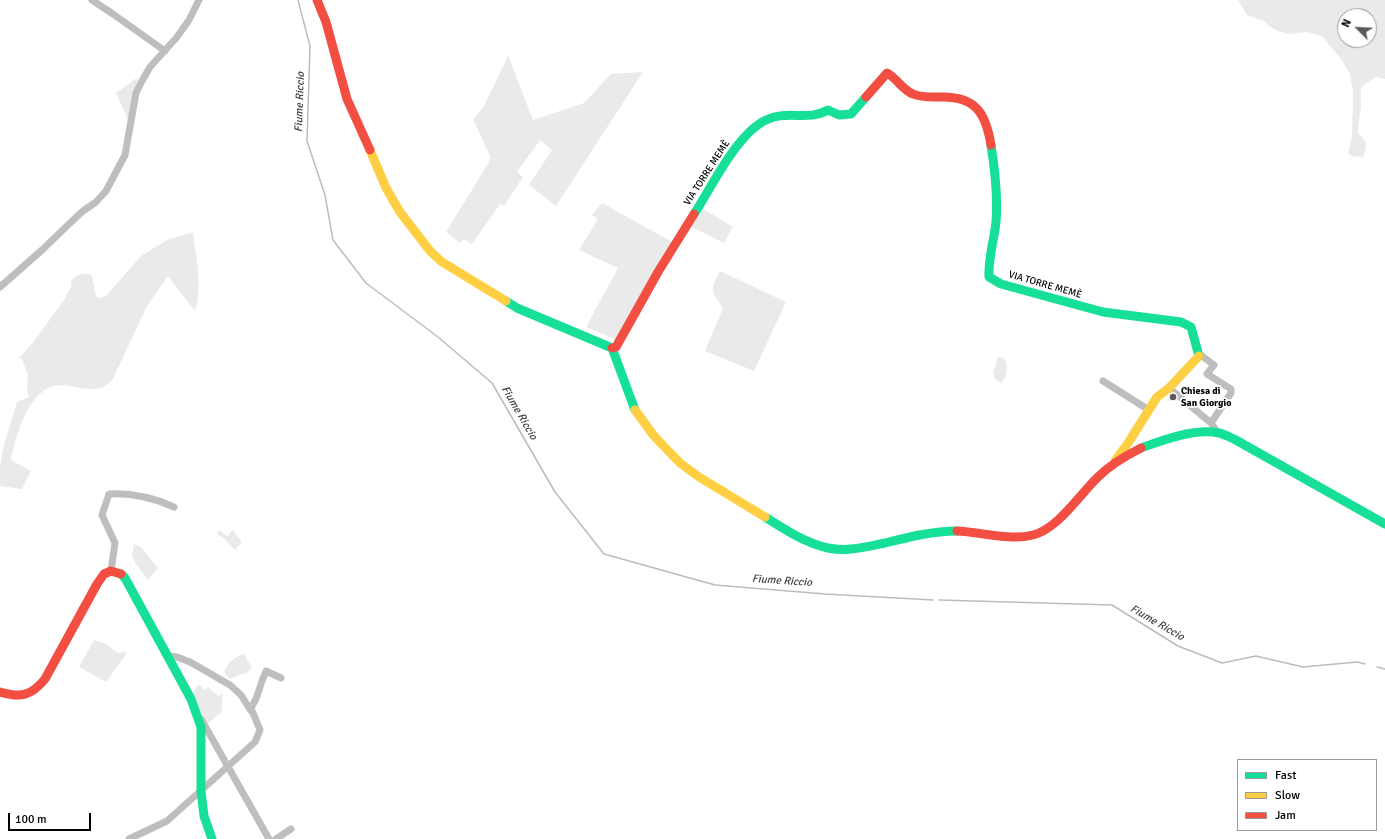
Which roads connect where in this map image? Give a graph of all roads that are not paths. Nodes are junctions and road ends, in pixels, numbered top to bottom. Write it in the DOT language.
graph roads {
  1 [pos="92,0"];
  2 [pos="199,0"];
  3 [pos="318,0"];
  4 [pos="164,51"];
  5 [pos="0,287"];
  6 [pos="612,348"];
  7 [pos="1198,354"];
  8 [pos="1103,380"];
  9 [pos="1169,388"];
  10 [pos="1149,410"];
  11 [pos="1210,423"];
  12 [pos="1218,433"];
  13 [pos="1113,463"];
  14 [pos="174,507"];
  15 [pos="1385,524"];
  16 [pos="112,571"];
  17 [pos="168,656"];
  18 [pos="281,678"];
  19 [pos="0,692"];
  20 [pos="251,711"];
  21 [pos="198,716"];
  22 [pos="228,768"];
  23 [pos="201,791"];
  24 [pos="291,829"];
  25 [pos="129,839"];
  26 [pos="212,839"];
  27 [pos="269,839"];
  28 [pos="276,839"];
  1 -- 4 [label="street"];
  2 -- 4 [label="street"];
  3 -- 6 [label="street"];
  4 -- 5 [label="street"];
  6 -- 7 [label="street, VIA TORRE MEMÈ"];
  6 -- 13 [label="street"];
  7 -- 9 [label="street"];
  7 -- 11 [label="street"];
  8 -- 10 [label="street"];
  9 -- 10 [label="street"];
  9 -- 11 [label="street"];
  10 -- 13 [label="street"];
  11 -- 12 [label="street"];
  12 -- 13 [label="street"];
  12 -- 15 [label="street"];
  14 -- 16 [label="street"];
  16 -- 17 [label="street"];
  16 -- 19 [label="street"];
  17 -- 20 [label="street"];
  17 -- 21 [label="street"];
  18 -- 20 [label="street"];
  20 -- 22 [label="street"];
  21 -- 22 [label="street"];
  21 -- 23 [label="street"];
  22 -- 23 [label="street"];
  22 -- 27 [label="street"];
  23 -- 25 [label="street"];
  23 -- 26 [label="street"];
  24 -- 28 [label="street"];
}
